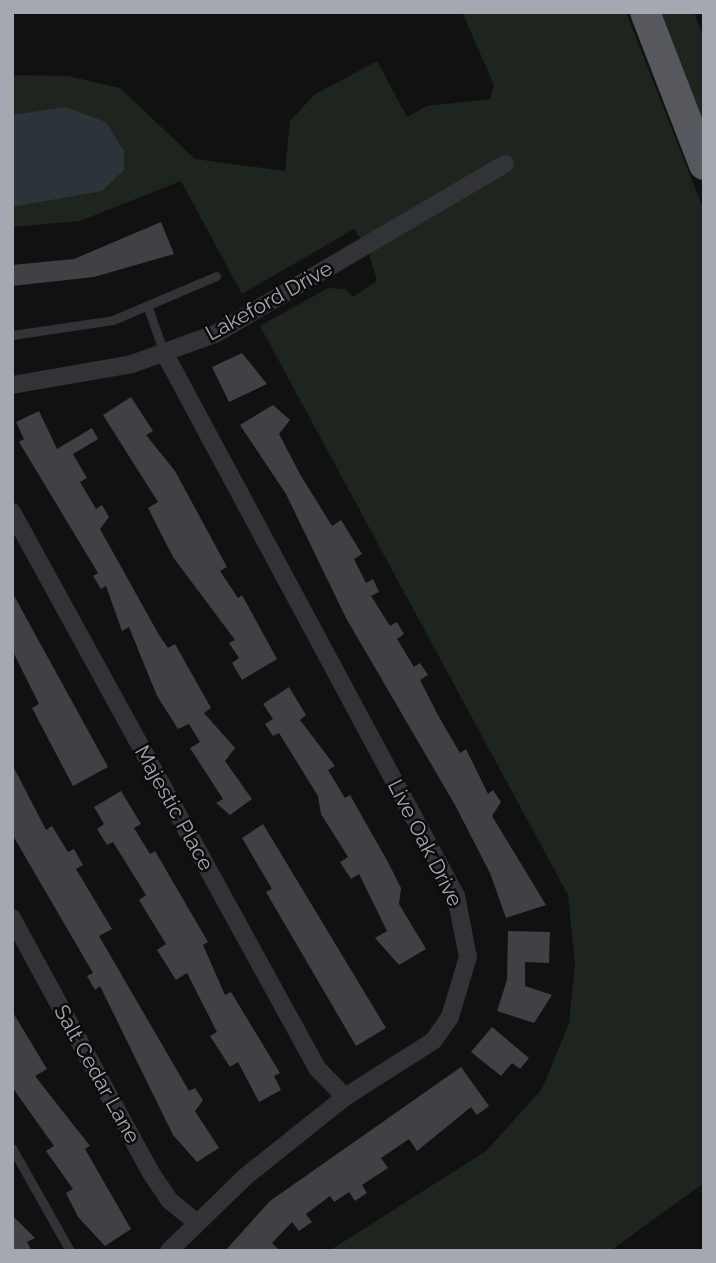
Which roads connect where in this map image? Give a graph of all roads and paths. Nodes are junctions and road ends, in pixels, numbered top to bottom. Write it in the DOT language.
graph roads {
  1 [pos="645,12"];
  2 [pos="505,164"];
  3 [pos="704,165"];
  4 [pos="216,276"];
  5 [pos="148,308"];
  6 [pos="12,335"];
  7 [pos="164,354"];
  8 [pos="12,385"];
  9 [pos="12,512"];
  10 [pos="12,918"];
  11 [pos="345,1097"];
  12 [pos="12,1148"];
  13 [pos="194,1220"];
  14 [pos="70,1251"];
  15 [pos="169,1251"];
  1 -- 3 [label="highway"];
  2 -- 7 [label="street, Lakeford Drive"];
  4 -- 5 [label="lane"];
  5 -- 6 [label="lane"];
  5 -- 7 [label="lane"];
  7 -- 8 [label="street, Lakeford Drive"];
  7 -- 11 [label="street, Live Oak Drive"];
  9 -- 11 [label="street, Majestic Place"];
  10 -- 13 [label="street, Salt Cedar Lane"];
  11 -- 13 [label="street, Live Oak Drive"];
  12 -- 14 [label="lane"];
  13 -- 15 [label="street, Live Oak Drive"];
}
